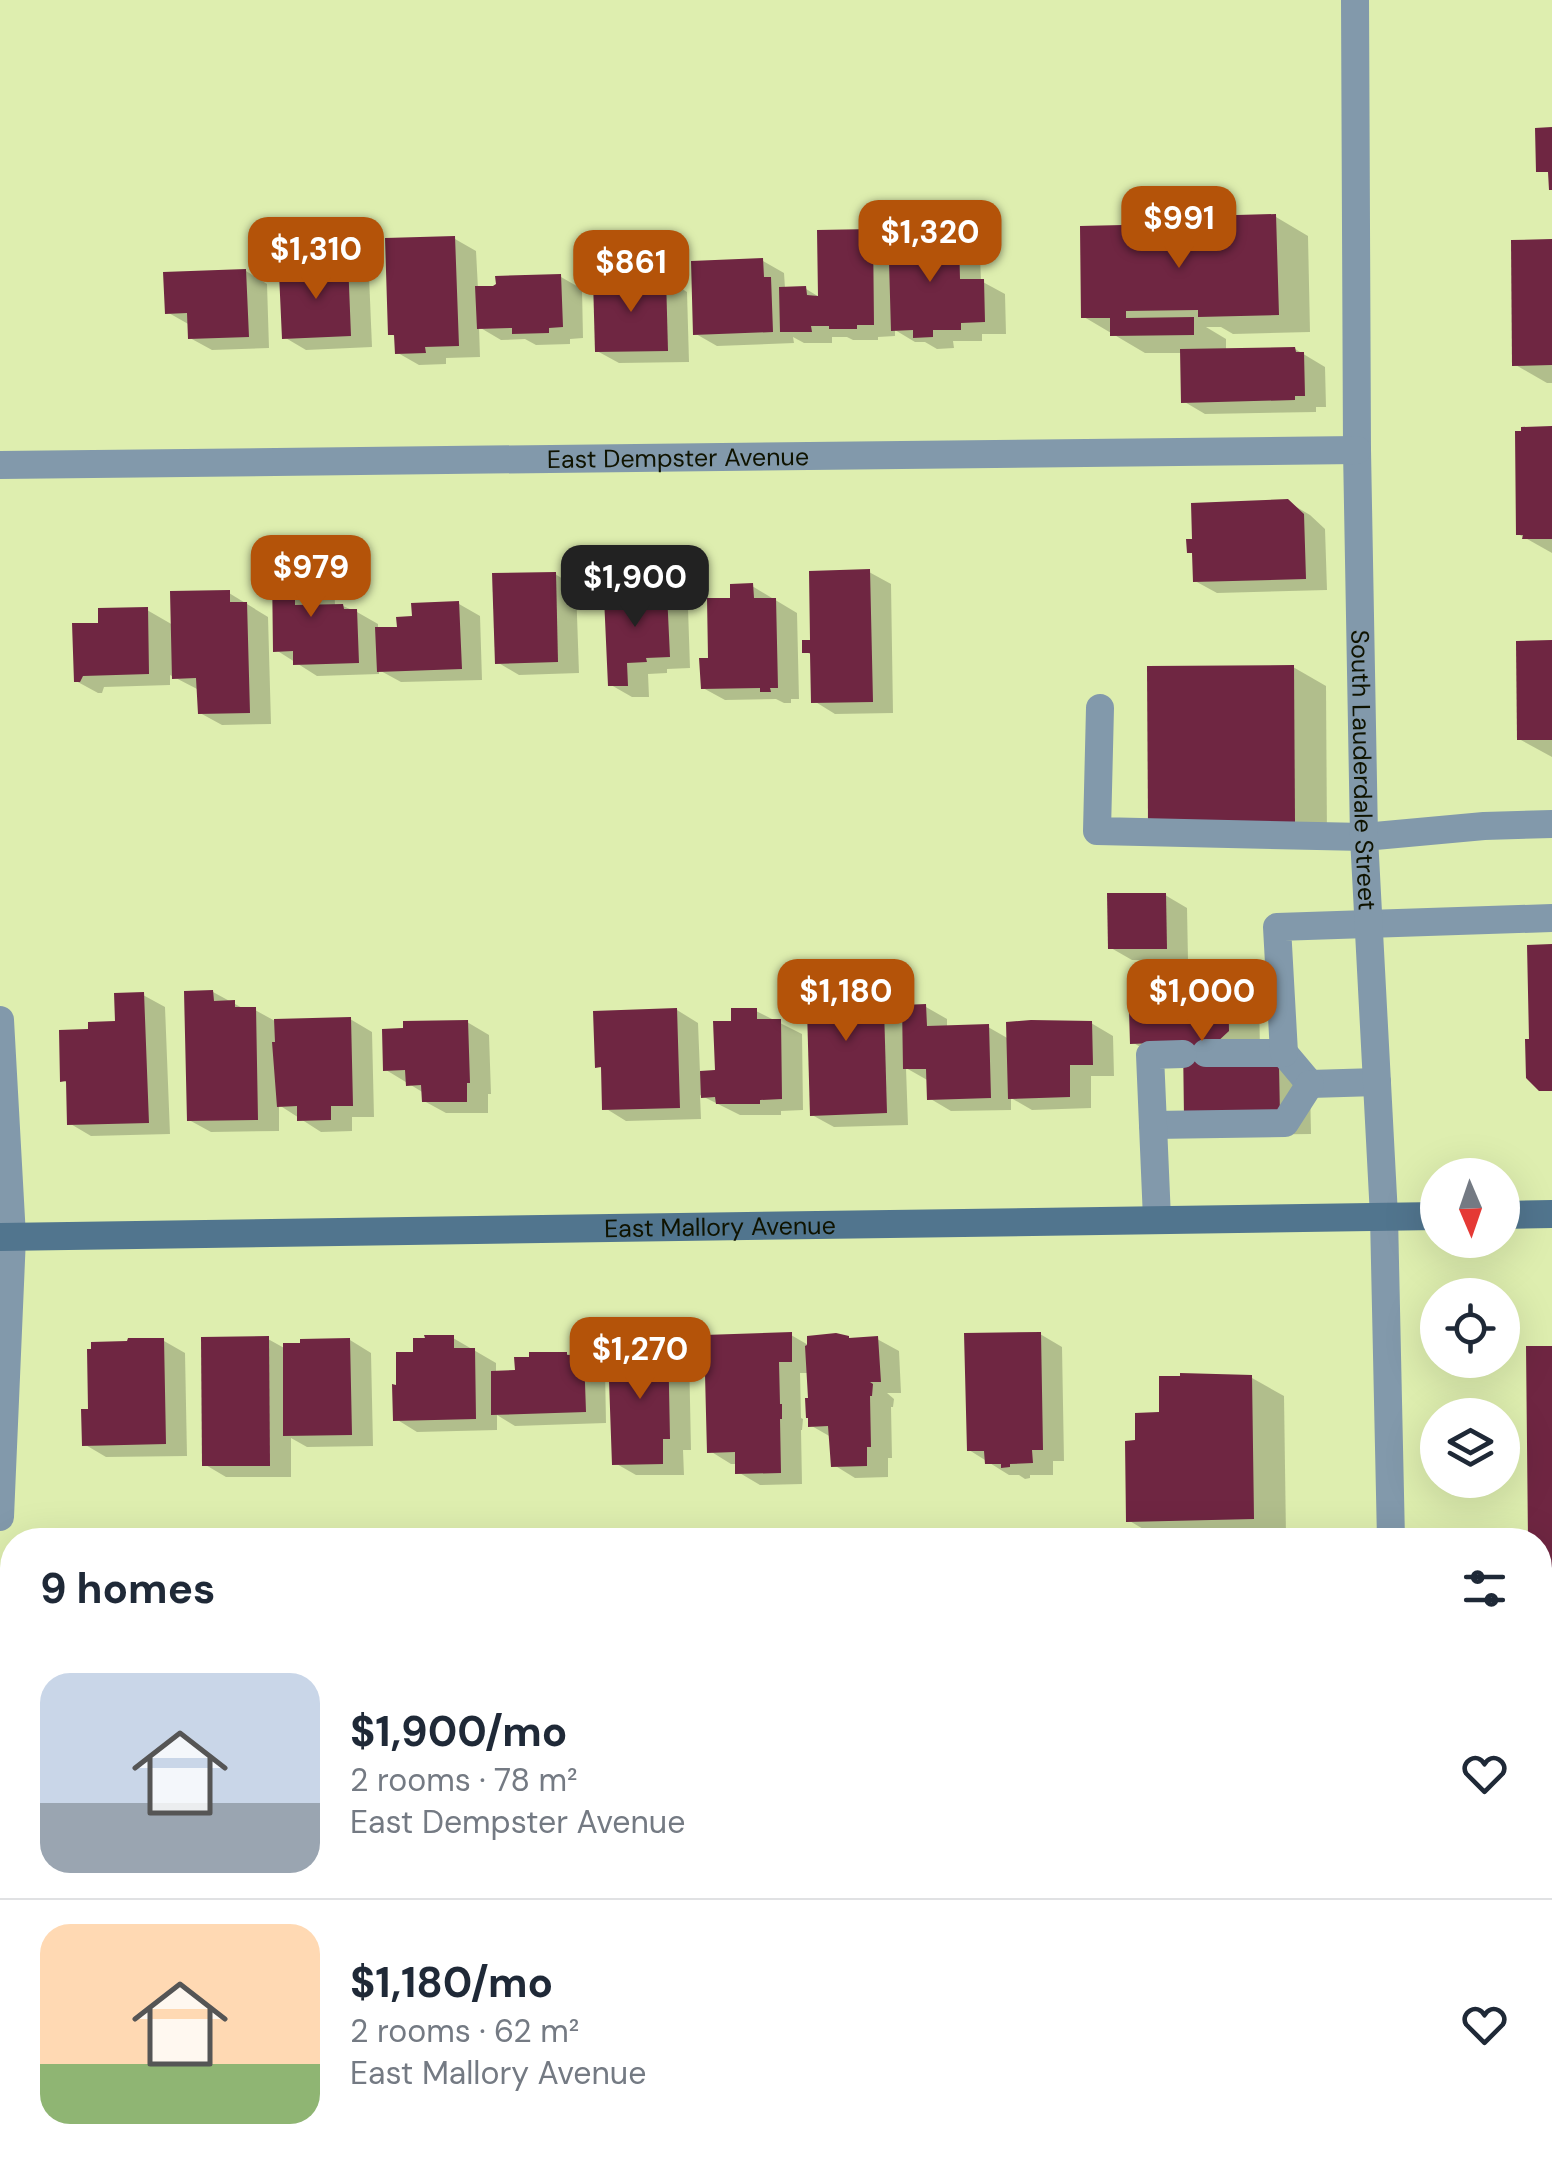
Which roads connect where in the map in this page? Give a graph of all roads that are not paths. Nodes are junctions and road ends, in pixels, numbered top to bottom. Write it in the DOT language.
graph roads {
  1 [pos="1355,0"];
  2 [pos="1357,450"];
  3 [pos="0,465"];
  4 [pos="1100,708"];
  5 [pos="1552,824"];
  6 [pos="1364,836"];
  7 [pos="1552,918"];
  8 [pos="1369,924"];
  9 [pos="0,1020"];
  10 [pos="1284,1052"];
  11 [pos="1377,1082"];
  12 [pos="1310,1084"];
  13 [pos="1153,1125"];
  14 [pos="1552,1214"];
  15 [pos="1520,1215"];
  16 [pos="1384,1216"];
  17 [pos="1420,1216"];
  18 [pos="1157,1220"];
  19 [pos="6,1237"];
  20 [pos="0,1517"];
  21 [pos="1391,1528"];
  1 -- 2 [label="street, South Lauderdale Street"];
  2 -- 3 [label="street, East Dempster Avenue"];
  2 -- 6 [label="street, South Lauderdale Street"];
  4 -- 6 [label="street"];
  5 -- 6 [label="street"];
  6 -- 8 [label="street, South Lauderdale Street"];
  7 -- 8 [label="street"];
  8 -- 10 [label="street"];
  8 -- 11 [label="street, South Lauderdale Street"];
  9 -- 19 [label="street"];
  10 -- 12 [label="street"];
  10 -- 13 [label="street"];
  11 -- 12 [label="street"];
  11 -- 16 [label="street, South Lauderdale Street"];
  12 -- 13 [label="street"];
  13 -- 18 [label="street"];
  14 -- 15 [label="main road"];
  16 -- 17 [label="main road, East Mallory Avenue"];
  16 -- 18 [label="main road, East Mallory Avenue"];
  16 -- 21 [label="street, South Lauderdale Street"];
  18 -- 19 [label="main road, East Mallory Avenue"];
  19 -- 20 [label="street"];
}
